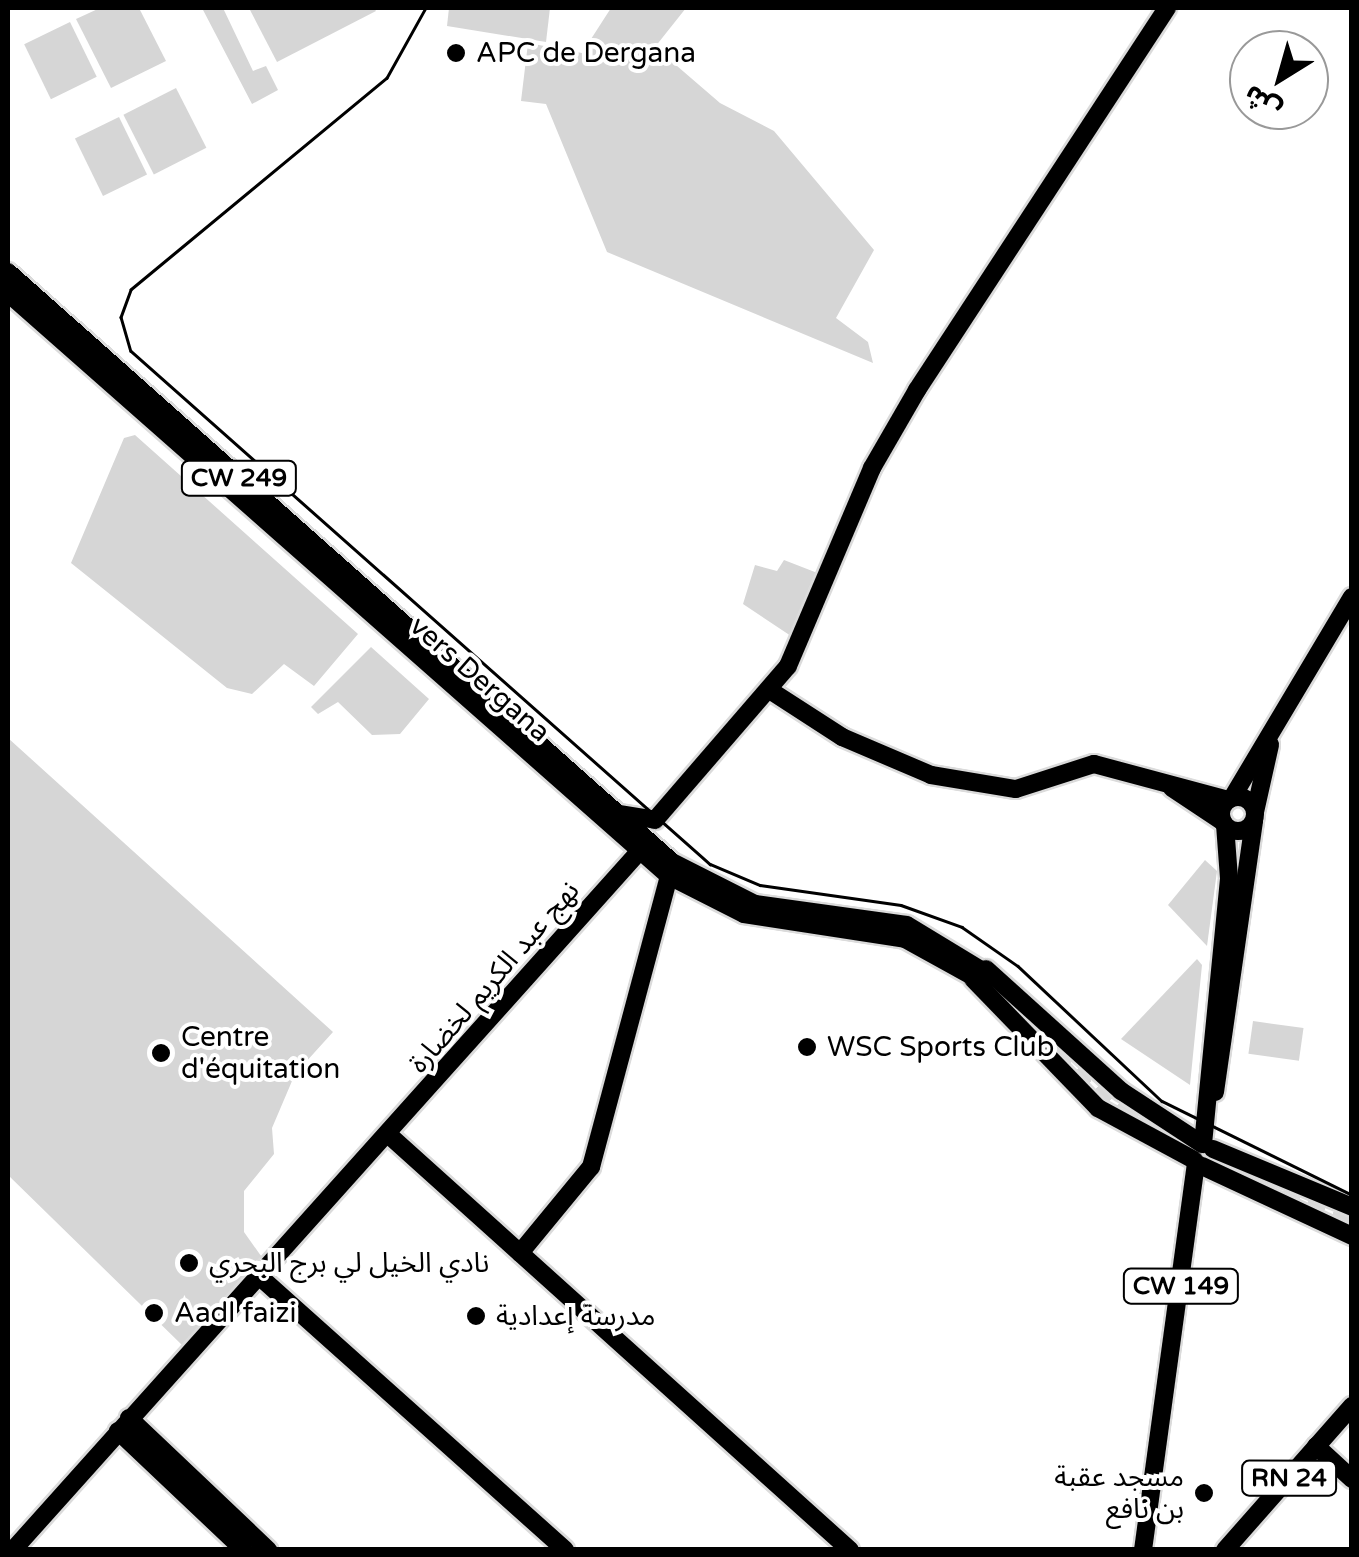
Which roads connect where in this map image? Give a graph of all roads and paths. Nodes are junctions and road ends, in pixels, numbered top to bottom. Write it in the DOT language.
graph roads {
  1 [pos="1166,8"];
  2 [pos="8,272"];
  3 [pos="8,293"];
  4 [pos="327,568"];
  5 [pos="1352,596"];
  6 [pos="440,670"];
  7 [pos="771,691"];
  8 [pos="1272,724"];
  9 [pos="1159,780"];
  10 [pos="1230,799"];
  11 [pos="609,810"];
  12 [pos="1254,816"];
  13 [pos="655,820"];
  14 [pos="1224,823"];
  15 [pos="638,853"];
  16 [pos="662,854"];
  17 [pos="669,876"];
  18 [pos="963,960"];
  19 [pos="988,980"];
  20 [pos="1220,1005"];
  21 [pos="1186,1131"];
  22 [pos="390,1136"];
  23 [pos="1198,1158"];
  24 [pos="1252,1166"];
  25 [pos="1237,1188"];
  26 [pos="1195,1195"];
  27 [pos="1352,1207"];
  28 [pos="1352,1236"];
  29 [pos="520,1253"];
  30 [pos="260,1276"];
  31 [pos="1352,1406"];
  32 [pos="124,1424"];
  33 [pos="1316,1446"];
  34 [pos="1352,1479"];
  35 [pos="13,1550"];
  36 [pos="244,1550"];
  37 [pos="268,1550"];
  38 [pos="565,1550"];
  39 [pos="850,1550"];
  40 [pos="1144,1550"];
  41 [pos="1225,1550"];
  1 -- 7 [label="main road"];
  2 -- 4 [label="main road, CW 249"];
  3 -- 4 [label="main road, vers Dergana"];
  4 -- 6 [label="main road, vers Dergana"];
  5 -- 8 [label="main road"];
  6 -- 11 [label="main road"];
  6 -- 15 [label="main road, vers Dergana"];
  7 -- 9 [label="main road"];
  7 -- 13 [label="main road"];
  8 -- 10 [label="main road"];
  8 -- 12 [label="main road"];
  9 -- 10 [label="main road"];
  9 -- 14 [label="main road"];
  10 -- 12 [label="main road"];
  10 -- 14 [label="main road"];
  11 -- 13 [label="main road"];
  11 -- 16 [label="main road"];
  12 -- 14 [label="main road"];
  12 -- 20 [label="main road"];
  13 -- 16 [label="main road"];
  14 -- 20 [label="main road"];
  15 -- 17 [label="main road, vers Dergana"];
  15 -- 22 [label="main road, نهج عبد الكريم لخضارة"];
  16 -- 18 [label="main road"];
  17 -- 18 [label="main road, vers Dergana"];
  17 -- 29 [label="main road"];
  18 -- 19 [label="main road, vers Dergana"];
  18 -- 21 [label="main road"];
  18 -- 23 [label="main road"];
  20 -- 23 [label="main road"];
  21 -- 23 [label="main road"];
  21 -- 23 [label="main road"];
  22 -- 29 [label="main road"];
  22 -- 30 [label="main road, نهج عبد الكريم لخضارة"];
  23 -- 24 [label="main road"];
  23 -- 25 [label="main road"];
  23 -- 26 [label="main road"];
  23 -- 26 [label="main road"];
  24 -- 25 [label="main road"];
  24 -- 27 [label="main road"];
  25 -- 28 [label="main road"];
  26 -- 40 [label="main road, CW 149"];
  29 -- 39 [label="main road"];
  30 -- 32 [label="main road, نهج عبد الكريم لخضارة"];
  30 -- 38 [label="main road"];
  31 -- 33 [label="main road, RN 24"];
  32 -- 35 [label="main road, نهج عبد الكريم لخضارة"];
  32 -- 36 [label="main road"];
  32 -- 37 [label="main road"];
  33 -- 34 [label="main road"];
  33 -- 41 [label="main road, RN 24"];
}
